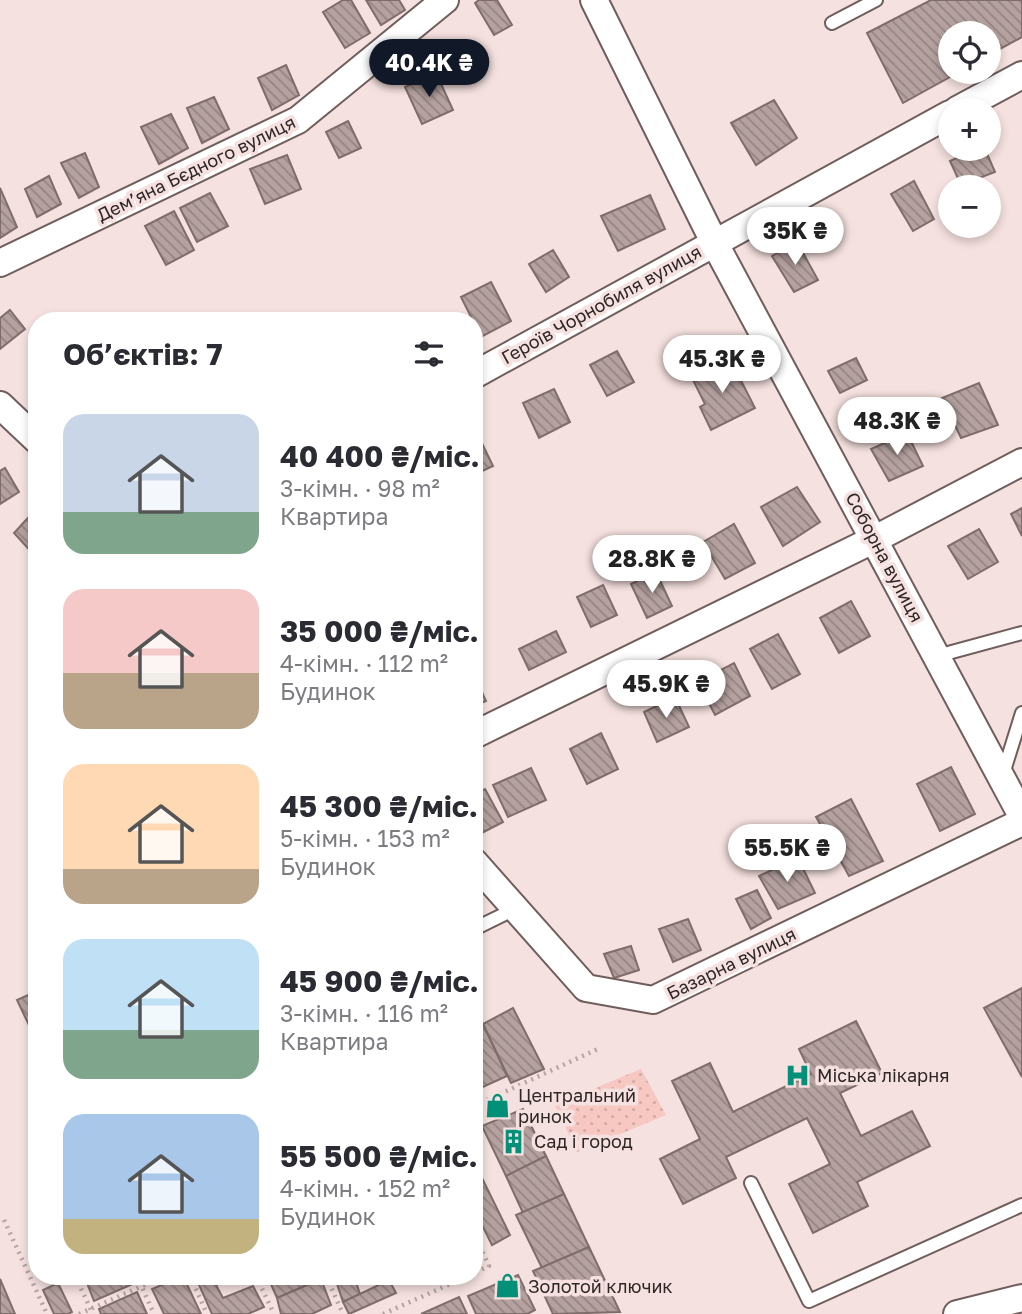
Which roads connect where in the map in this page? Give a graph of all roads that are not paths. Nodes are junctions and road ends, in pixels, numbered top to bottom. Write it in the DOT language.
graph roads {
  1 [pos="445,0"];
  2 [pos="594,0"];
  3 [pos="876,0"];
  4 [pos="832,23"];
  5 [pos="1022,75"];
  6 [pos="979,98"];
  7 [pos="938,121"];
  8 [pos="714,242"];
  9 [pos="0,263"];
  10 [pos="483,370"];
  11 [pos="0,405"];
  12 [pos="28,431"];
  13 [pos="1022,461"];
  14 [pos="875,539"];
  15 [pos="1022,633"];
  16 [pos="937,656"];
  17 [pos="1022,713"];
  18 [pos="483,731"];
  19 [pos="1002,777"];
  20 [pos="1022,816"];
  21 [pos="1022,822"];
  22 [pos="483,872"];
  23 [pos="515,909"];
  24 [pos="483,925"];
  25 [pos="751,1184"];
  26 [pos="1022,1205"];
  27 [pos="1022,1298"];
  28 [pos="957,1314"];
  1 -- 9 [label="street, Дем’яна Бєдного вулиця"];
  2 -- 8 [label="street, Соборна вулиця"];
  3 -- 4 [label="lane"];
  5 -- 6 [label="street"];
  7 -- 8 [label="street, Героїв Чорнобиля вулиця"];
  8 -- 10 [label="street, Героїв Чорнобиля вулиця"];
  8 -- 14 [label="street, Соборна вулиця"];
  11 -- 12 [label="street"];
  13 -- 14 [label="street"];
  14 -- 16 [label="street, Соборна вулиця"];
  14 -- 18 [label="street"];
  15 -- 16 [label="lane"];
  16 -- 19 [label="street, Соборна вулиця"];
  17 -- 19 [label="lane"];
  19 -- 20 [label="street, Соборна вулиця"];
  21 -- 23 [label="street, Базарна вулиця"];
  22 -- 23 [label="street, Базарна вулиця"];
  23 -- 24 [label="lane"];
  25 -- 26 [label="lane"];
  27 -- 28 [label="street"];
}
